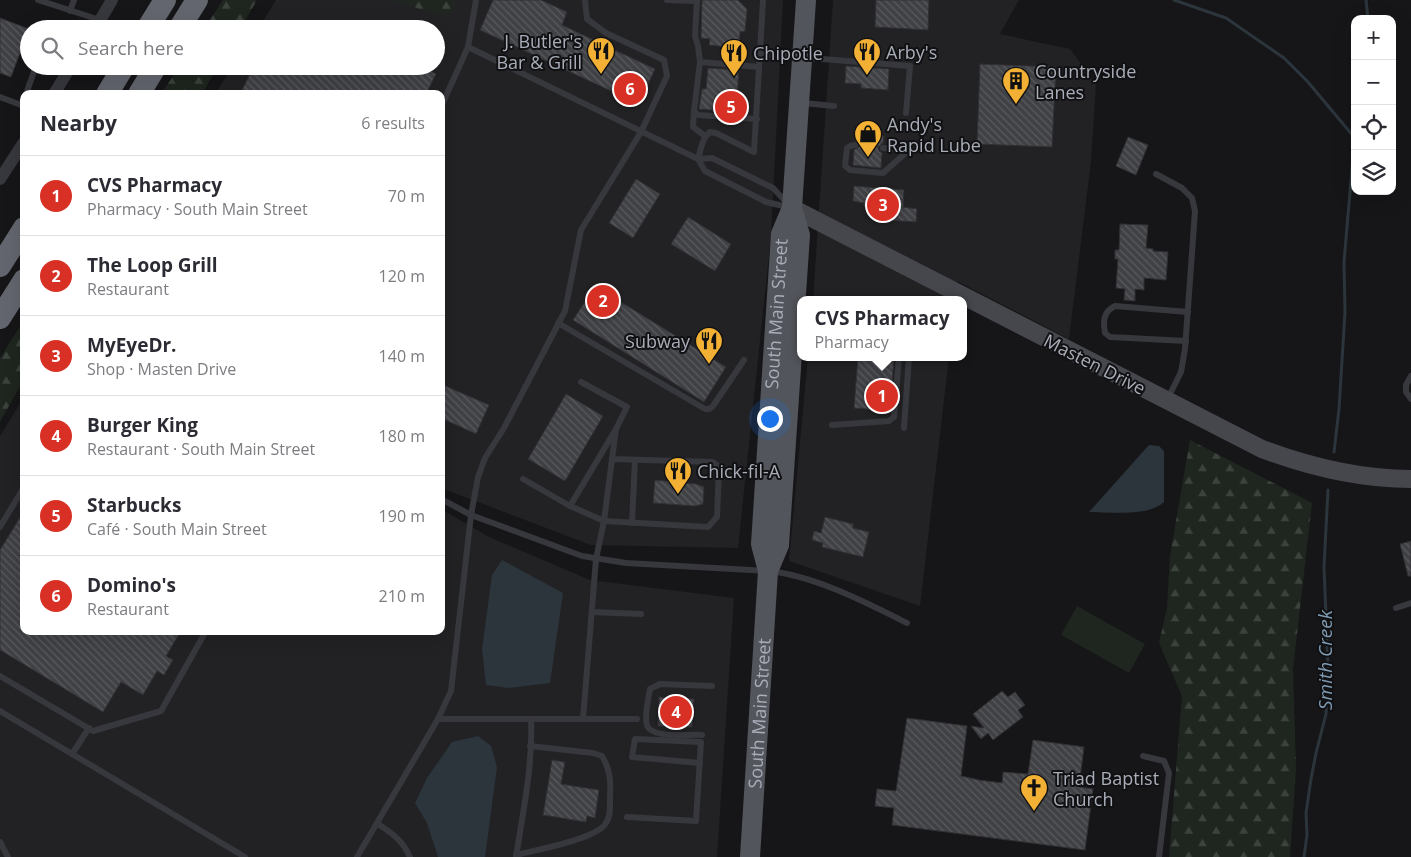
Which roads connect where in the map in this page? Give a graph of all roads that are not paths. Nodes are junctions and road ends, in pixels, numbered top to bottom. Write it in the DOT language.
graph roads {
  1 [pos="38,0"];
  2 [pos="74,0"];
  3 [pos="112,0"];
  4 [pos="165,0"];
  5 [pos="197,0"];
  6 [pos="476,0"];
  7 [pos="668,0"];
  8 [pos="697,0"];
  9 [pos="763,0"];
  10 [pos="806,0"];
  11 [pos="584,1"];
  12 [pos="70,11"];
  13 [pos="87,20"];
  14 [pos="100,20"];
  15 [pos="153,20"];
  16 [pos="185,20"];
  17 [pos="468,47"];
  18 [pos="760,54"];
  19 [pos="802,57"];
  20 [pos="700,62"];
  21 [pos="759,67"];
  22 [pos="33,75"];
  23 [pos="66,75"];
  24 [pos="119,75"];
  25 [pos="151,75"];
  26 [pos="27,90"];
  27 [pos="56,90"];
  28 [pos="109,90"];
  29 [pos="141,90"];
  30 [pos="0,97"];
  31 [pos="445,98"];
  32 [pos="799,102"];
  33 [pos="20,105"];
  34 [pos="834,106"];
  35 [pos="694,111"];
  36 [pos="906,113"];
  37 [pos="757,119"];
  38 [pos="642,132"];
  39 [pos="705,136"];
  40 [pos="855,145"];
  41 [pos="20,148"];
  42 [pos="883,148"];
  43 [pos="698,159"];
  44 [pos="1156,174"];
  45 [pos="0,179"];
  46 [pos="792,208"];
  47 [pos="20,234"];
  48 [pos="0,266"];
  49 [pos="20,286"];
  50 [pos="963,296"];
  51 [pos="967,298"];
  52 [pos="1188,312"];
  53 [pos="0,318"];
  54 [pos="558,323"];
  55 [pos="1186,341"];
  56 [pos="744,360"];
  57 [pos="899,361"];
  58 [pos="909,361"];
  59 [pos="1411,376"];
  60 [pos="581,382"];
  61 [pos="1411,399"];
  62 [pos="1167,401"];
  63 [pos="832,425"];
  64 [pos="904,428"];
  65 [pos="616,429"];
  66 [pos="612,459"];
  67 [pos="635,460"];
  68 [pos="524,479"];
  69 [pos="1411,479"];
  70 [pos="20,494"];
  71 [pos="445,501"];
  72 [pos="570,506"];
  73 [pos="471,515"];
  74 [pos="604,520"];
  75 [pos="632,523"];
  76 [pos="0,527"];
  77 [pos="596,559"];
  78 [pos="768,571"];
  79 [pos="1411,603"];
  80 [pos="1396,608"];
  81 [pos="592,612"];
  82 [pos="641,614"];
  83 [pos="907,623"];
  84 [pos="204,635"];
  85 [pos="0,676"];
  86 [pos="712,686"];
  87 [pos="0,711"];
  88 [pos="438,719"];
  89 [pos="531,719"];
  90 [pos="583,719"];
  91 [pos="638,719"];
  92 [pos="89,728"];
  93 [pos="702,734"];
  94 [pos="530,746"];
  95 [pos="72,754"];
  96 [pos="1143,756"];
  97 [pos="700,763"];
  98 [pos="627,818"];
  99 [pos="378,824"];
  100 [pos="0,842"];
  101 [pos="516,856"];
  102 [pos="8,857"];
  103 [pos="245,857"];
  104 [pos="357,857"];
  105 [pos="410,857"];
  106 [pos="750,857"];
  107 [pos="1159,857"];
  1 -- 12 [label="lane"];
  2 -- 12 [label="lane"];
  3 -- 14 [label="street"];
  4 -- 15 [label="highway"];
  5 -- 16 [label="highway"];
  6 -- 17 [label="lane"];
  7 -- 8 [label="lane"];
  8 -- 20 [label="lane"];
  9 -- 18 [label="lane"];
  10 -- 19 [label="main road, South Main Street"];
  11 -- 38 [label="lane"];
  12 -- 13 [label="lane"];
  17 -- 31 [label="lane"];
  17 -- 38 [label="lane"];
  18 -- 19 [label="lane"];
  18 -- 21 [label="lane"];
  19 -- 32 [label="main road, South Main Street"];
  19 -- 36 [label="lane"];
  20 -- 21 [label="lane"];
  20 -- 35 [label="lane"];
  21 -- 37 [label="lane"];
  22 -- 26 [label="lane"];
  23 -- 27 [label="street"];
  24 -- 28 [label="highway"];
  25 -- 29 [label="highway"];
  30 -- 33 [label="lane"];
  32 -- 34 [label="lane"];
  32 -- 46 [label="main road, South Main Street"];
  35 -- 37 [label="lane"];
  35 -- 39 [label="lane"];
  37 -- 39 [label="lane"];
  38 -- 43 [label="lane"];
  38 -- 54 [label="lane"];
  39 -- 43 [label="lane"];
  40 -- 42 [label="lane"];
  41 -- 45 [label="street"];
  43 -- 46 [label="lane"];
  43 -- 46 [label="lane"];
  44 -- 52 [label="lane"];
  46 -- 50 [label="street, Masten Drive"];
  46 -- 78 [label="main road, South Main Street"];
  47 -- 48 [label="highway"];
  49 -- 53 [label="highway"];
  51 -- 62 [label="street, Masten Drive"];
  52 -- 55 [label="lane"];
  52 -- 55 [label="lane"];
  54 -- 56 [label="lane"];
  54 -- 73 [label="lane"];
  55 -- 62 [label="lane"];
  57 -- 63 [label="lane"];
  58 -- 64 [label="lane"];
  59 -- 61 [label="lane"];
  60 -- 65 [label="lane"];
  62 -- 69 [label="street, Masten Drive"];
  65 -- 66 [label="lane"];
  65 -- 72 [label="lane"];
  66 -- 67 [label="lane"];
  66 -- 74 [label="lane"];
  67 -- 75 [label="lane"];
  67 -- 75 [label="lane"];
  68 -- 72 [label="lane"];
  70 -- 76 [label="lane"];
  71 -- 73 [label="lane"];
  72 -- 74 [label="lane"];
  73 -- 77 [label="lane"];
  73 -- 88 [label="lane"];
  74 -- 75 [label="lane"];
  74 -- 77 [label="lane"];
  77 -- 78 [label="lane"];
  77 -- 81 [label="lane"];
  78 -- 83 [label="lane"];
  78 -- 106 [label="main road, South Main Street"];
  79 -- 80 [label="lane"];
  81 -- 82 [label="lane"];
  81 -- 90 [label="lane"];
  84 -- 92 [label="lane"];
  85 -- 92 [label="lane"];
  86 -- 93 [label="lane"];
  87 -- 95 [label="lane"];
  88 -- 89 [label="lane"];
  88 -- 99 [label="lane"];
  89 -- 90 [label="lane"];
  89 -- 94 [label="lane"];
  90 -- 91 [label="lane"];
  92 -- 95 [label="lane"];
  94 -- 101 [label="lane"];
  94 -- 101 [label="lane"];
  95 -- 103 [label="lane"];
  96 -- 107 [label="lane"];
  97 -- 97 [label="lane"];
  97 -- 98 [label="lane"];
  99 -- 104 [label="lane"];
  99 -- 105 [label="lane"];
  100 -- 102 [label="lane"];
}
